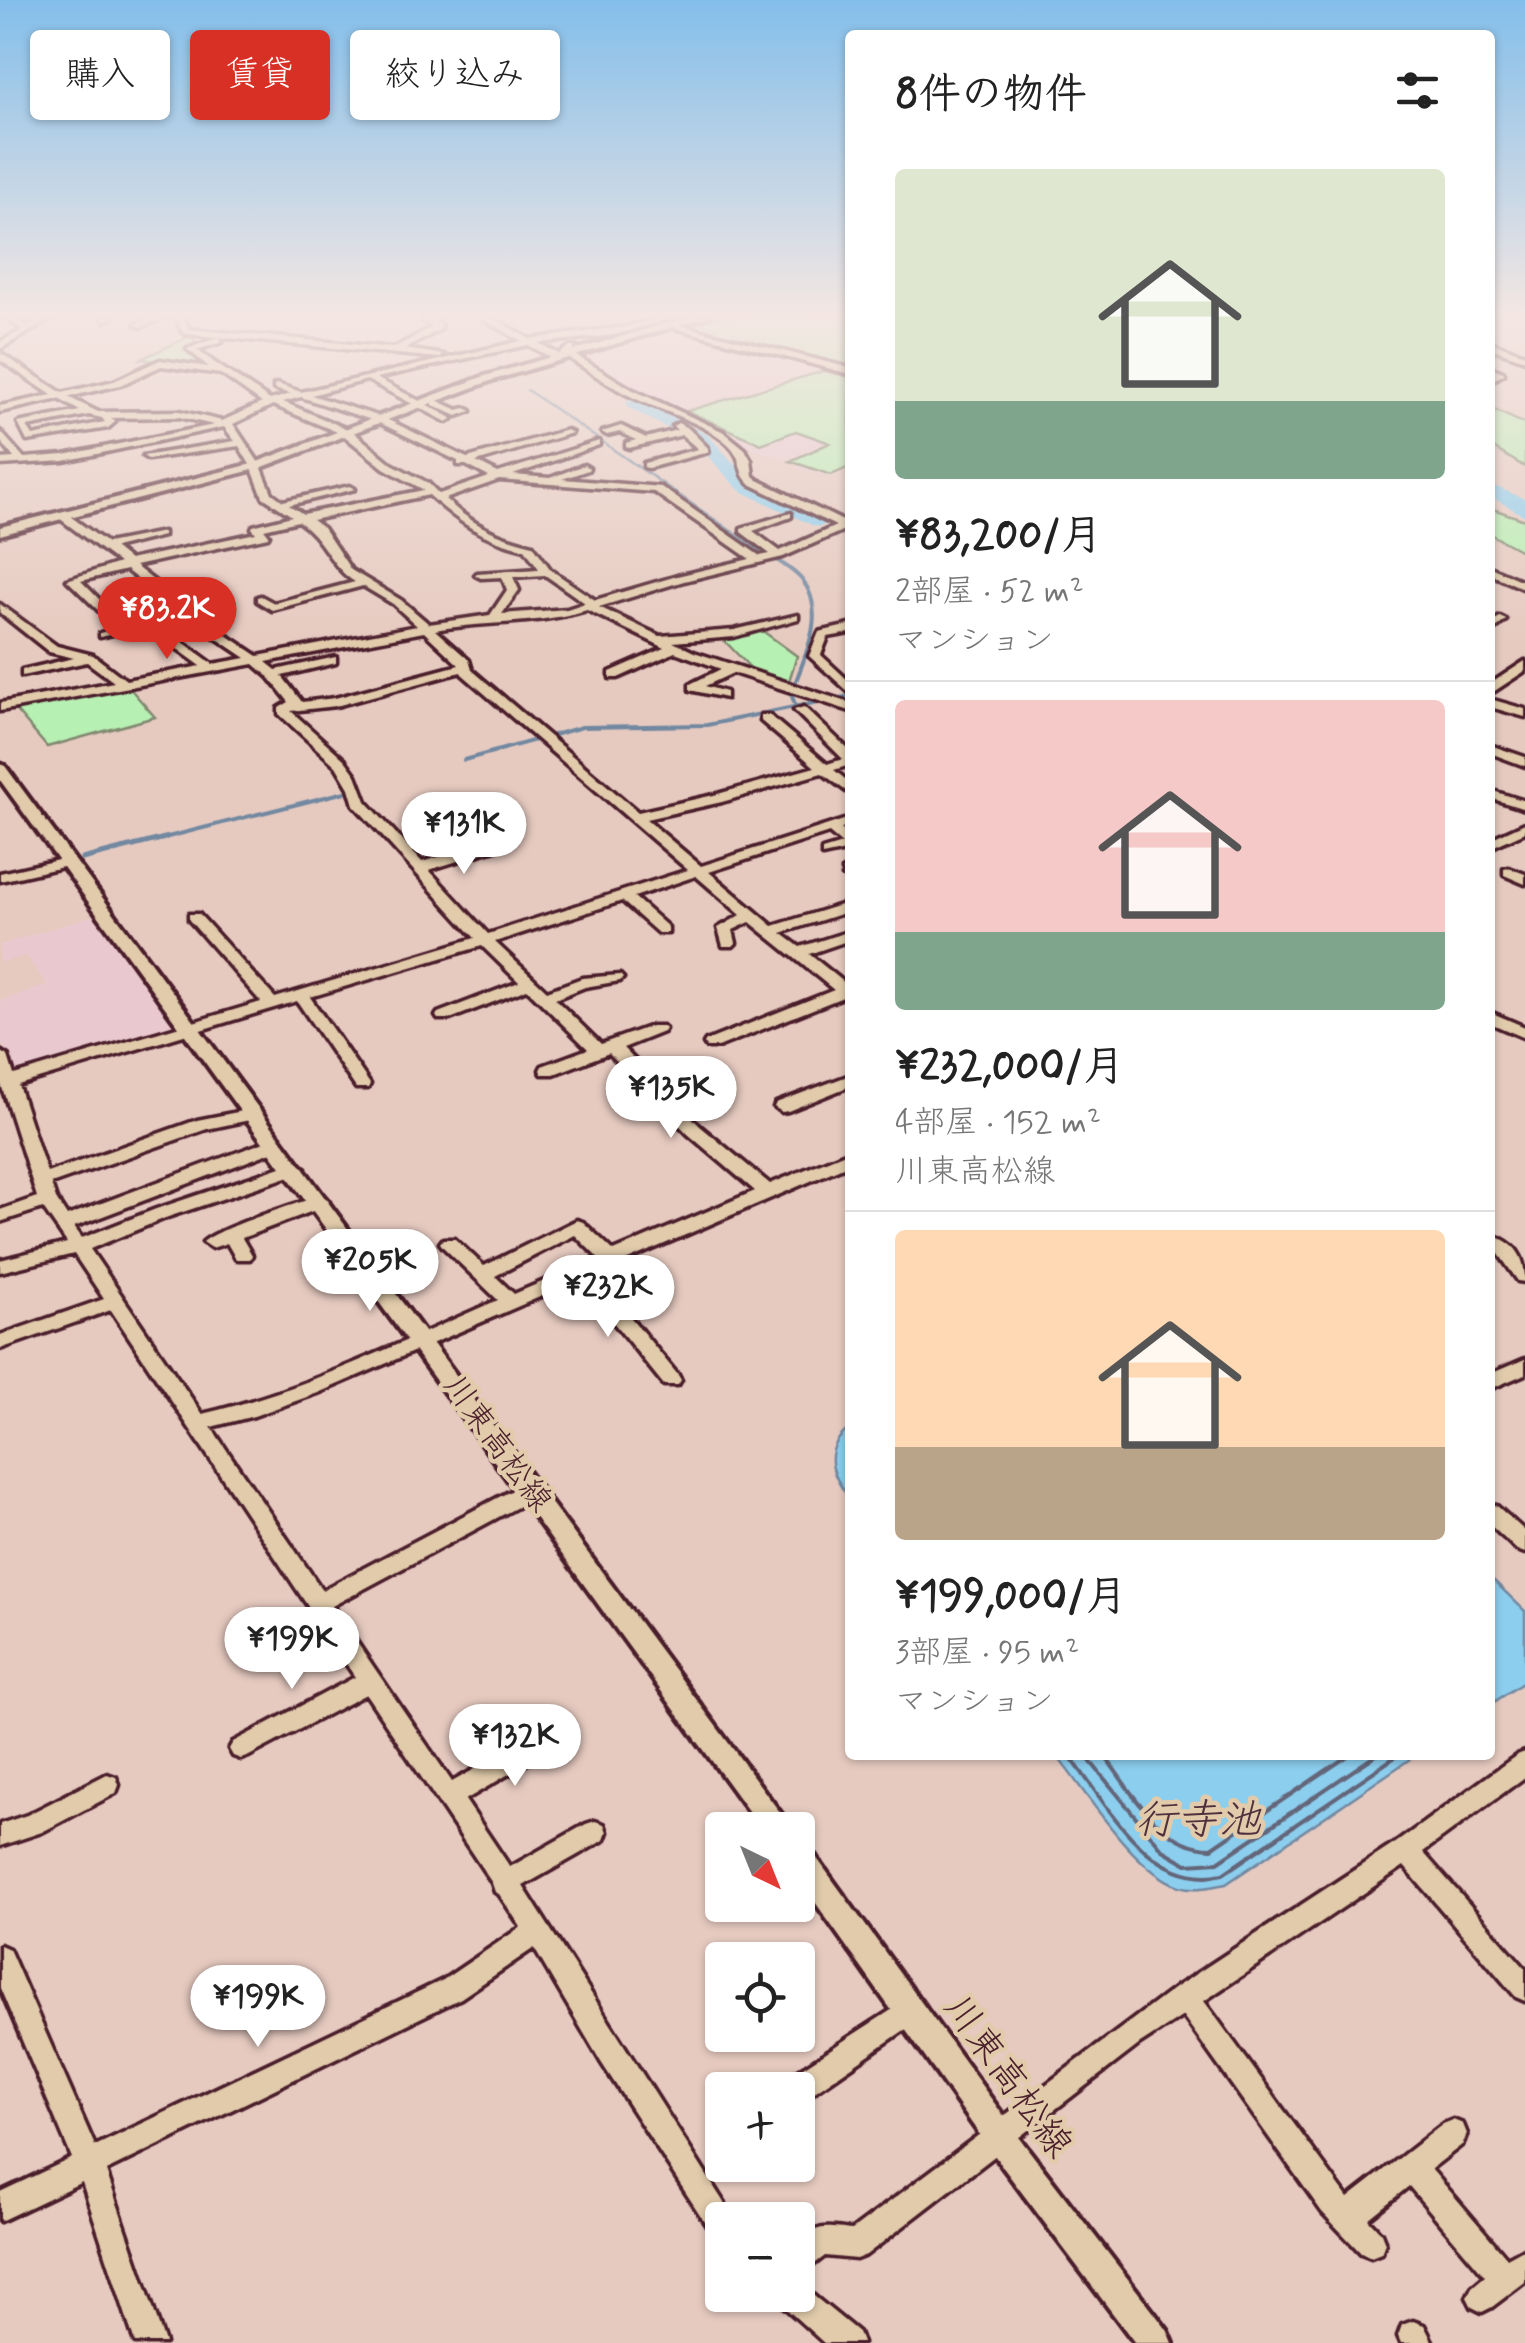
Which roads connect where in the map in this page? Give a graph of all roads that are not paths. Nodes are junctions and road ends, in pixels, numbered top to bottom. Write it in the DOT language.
graph roads {
  1 [pos="20,425"];
  2 [pos="106,425"];
  3 [pos="219,425"];
  4 [pos="227,425"];
  5 [pos="328,425"];
  6 [pos="367,425"];
  7 [pos="391,425"];
  8 [pos="702,425"];
  9 [pos="606,432"];
  10 [pos="686,432"];
  11 [pos="348,433"];
  12 [pos="0,434"];
  13 [pos="721,434"];
  14 [pos="140,442"];
  15 [pos="644,442"];
  16 [pos="241,443"];
  17 [pos="596,443"];
  18 [pos="629,445"];
  19 [pos="517,447"];
  20 [pos="148,456"];
  21 [pos="19,458"];
  22 [pos="0,462"];
  23 [pos="462,462"];
  24 [pos="648,464"];
  25 [pos="256,466"];
  26 [pos="584,468"];
  27 [pos="156,470"];
  28 [pos="498,477"];
  29 [pos="545,482"];
  30 [pos="350,489"];
  31 [pos="434,495"];
  32 [pos="282,504"];
  33 [pos="63,516"];
  34 [pos="788,516"];
  35 [pos="302,518"];
  36 [pos="845,526"];
  37 [pos="845,528"];
  38 [pos="0,531"];
  39 [pos="159,534"];
  40 [pos="104,547"];
  41 [pos="779,555"];
  42 [pos="756,558"];
  43 [pos="124,566"];
  44 [pos="1525,568"];
  45 [pos="506,572"];
  46 [pos="547,572"];
  47 [pos="1496,573"];
  48 [pos="482,575"];
  49 [pos="362,583"];
  50 [pos="1525,586"];
  51 [pos="162,591"];
  52 [pos="334,591"];
  53 [pos="261,599"];
  54 [pos="346,600"];
  55 [pos="593,606"];
  56 [pos="0,607"];
  57 [pos="184,611"];
  58 [pos="794,617"];
  59 [pos="493,620"];
  60 [pos="148,622"];
  61 [pos="431,629"];
  62 [pos="845,630"];
  63 [pos="104,635"];
  64 [pos="659,640"];
  65 [pos="674,648"];
  66 [pos="89,658"];
  67 [pos="254,660"];
  68 [pos="332,660"];
  69 [pos="466,667"];
  70 [pos="211,668"];
  71 [pos="730,669"];
  72 [pos="1523,670"];
  73 [pos="26,673"];
  74 [pos="274,674"];
  75 [pos="614,675"];
  76 [pos="124,684"];
  77 [pos="845,686"];
  78 [pos="1495,687"];
  79 [pos="0,692"];
  80 [pos="845,692"];
  81 [pos="722,695"];
  82 [pos="822,699"];
  83 [pos="1495,703"];
  84 [pos="4,706"];
  85 [pos="845,706"];
  86 [pos="291,707"];
  87 [pos="800,710"];
  88 [pos="1525,712"];
  89 [pos="765,718"];
  90 [pos="1495,751"];
  91 [pos="845,755"];
  92 [pos="845,762"];
  93 [pos="1525,762"];
  94 [pos="0,769"];
  95 [pos="824,769"];
  96 [pos="845,786"];
  97 [pos="1495,796"];
  98 [pos="1525,805"];
  99 [pos="639,816"];
  100 [pos="845,824"];
  101 [pos="1525,826"];
  102 [pos="830,828"];
  103 [pos="845,841"];
  104 [pos="1495,841"];
  105 [pos="497,844"];
  106 [pos="845,847"];
  107 [pos="827,854"];
  108 [pos="67,862"];
  109 [pos="419,868"];
  110 [pos="702,870"];
  111 [pos="1509,872"];
  112 [pos="0,877"];
  113 [pos="1525,880"];
  114 [pos="625,896"];
  115 [pos="845,908"];
  116 [pos="751,916"];
  117 [pos="194,917"];
  118 [pos="663,930"];
  119 [pos="772,932"];
  120 [pos="845,937"];
  121 [pos="484,940"];
  122 [pos="728,943"];
  123 [pos="800,952"];
  124 [pos="615,978"];
  125 [pos="529,984"];
  126 [pos="845,990"];
  127 [pos="845,994"];
  128 [pos="301,995"];
  129 [pos="544,998"];
  130 [pos="272,1004"];
  131 [pos="444,1016"];
  132 [pos="1495,1018"];
  133 [pos="187,1029"];
  134 [pos="657,1029"];
  135 [pos="1525,1033"];
  136 [pos="712,1044"];
  137 [pos="606,1049"];
  138 [pos="0,1056"];
  139 [pos="548,1070"];
  140 [pos="845,1082"];
  141 [pos="362,1084"];
  142 [pos="7,1086"];
  143 [pos="782,1107"];
  144 [pos="253,1114"];
  145 [pos="276,1144"];
  146 [pos="845,1159"];
  147 [pos="296,1168"];
  148 [pos="43,1191"];
  149 [pos="769,1193"];
  150 [pos="320,1202"];
  151 [pos="0,1216"];
  152 [pos="63,1224"];
  153 [pos="232,1234"];
  154 [pos="212,1242"];
  155 [pos="1495,1242"];
  156 [pos="449,1243"];
  157 [pos="78,1247"];
  158 [pos="243,1256"];
  159 [pos="610,1259"];
  160 [pos="0,1266"];
  161 [pos="582,1271"];
  162 [pos="482,1275"];
  163 [pos="1525,1276"];
  164 [pos="115,1302"];
  165 [pos="510,1302"];
  166 [pos="420,1339"];
  167 [pos="0,1342"];
  168 [pos="1525,1366"];
  169 [pos="671,1380"];
  170 [pos="1495,1380"];
  171 [pos="199,1422"];
  172 [pos="531,1490"];
  173 [pos="1495,1517"];
  174 [pos="1525,1544"];
  175 [pos="317,1602"];
  176 [pos="368,1682"];
  177 [pos="556,1735"];
  178 [pos="240,1749"];
  179 [pos="1525,1763"];
  180 [pos="107,1785"];
  181 [pos="447,1798"];
  182 [pos="767,1812"];
  183 [pos="595,1832"];
  184 [pos="0,1835"];
  185 [pos="1406,1850"];
  186 [pos="815,1879"];
  187 [pos="504,1884"];
  188 [pos="538,1930"];
  189 [pos="0,1958"];
  190 [pos="1525,1988"];
  191 [pos="1186,1996"];
  192 [pos="910,2011"];
  193 [pos="815,2075"];
  194 [pos="1453,2134"];
  195 [pos="1000,2137"];
  196 [pos="86,2164"];
  197 [pos="1410,2167"];
  198 [pos="708,2202"];
  199 [pos="0,2207"];
  200 [pos="1346,2216"];
  201 [pos="1371,2242"];
  202 [pos="815,2245"];
  203 [pos="1504,2279"];
  204 [pos="811,2312"];
  205 [pos="150,2343"];
  206 [pos="847,2343"];
  207 [pos="1156,2343"];
  1 -- 2 [label="street"];
  3 -- 14 [label="street"];
  4 -- 16 [label="street"];
  5 -- 11 [label="street"];
  6 -- 11 [label="main road"];
  7 -- 23 [label="street"];
  8 -- 13 [label="street"];
  9 -- 15 [label="street"];
  10 -- 13 [label="street"];
  10 -- 15 [label="street"];
  10 -- 24 [label="street"];
  11 -- 25 [label="main road"];
  11 -- 31 [label="street"];
  12 -- 21 [label="street"];
  13 -- 36 [label="street"];
  14 -- 20 [label="street"];
  14 -- 21 [label="street"];
  15 -- 18 [label="street"];
  16 -- 20 [label="street"];
  16 -- 25 [label="street"];
  17 -- 28 [label="street"];
  19 -- 19 [label="street"];
  19 -- 23 [label="street"];
  20 -- 27 [label="street"];
  21 -- 22 [label="street"];
  23 -- 28 [label="street"];
  25 -- 32 [label="street"];
  25 -- 33 [label="main road"];
  26 -- 29 [label="street"];
  28 -- 29 [label="street"];
  28 -- 31 [label="street"];
  29 -- 42 [label="street"];
  30 -- 32 [label="street"];
  31 -- 35 [label="street"];
  31 -- 46 [label="street"];
  32 -- 35 [label="street"];
  33 -- 38 [label="main road"];
  33 -- 40 [label="street"];
  34 -- 41 [label="street"];
  35 -- 43 [label="street"];
  35 -- 49 [label="street"];
  37 -- 41 [label="street"];
  39 -- 40 [label="street"];
  40 -- 43 [label="street"];
  41 -- 42 [label="street"];
  42 -- 55 [label="street"];
  43 -- 51 [label="street"];
  43 -- 51 [label="street"];
  44 -- 47 [label="street"];
  45 -- 46 [label="street"];
  45 -- 48 [label="street"];
  45 -- 59 [label="street"];
  46 -- 55 [label="street"];
  47 -- 50 [label="street"];
  49 -- 52 [label="street"];
  49 -- 61 [label="street"];
  51 -- 57 [label="street"];
  52 -- 53 [label="street"];
  52 -- 54 [label="street"];
  55 -- 59 [label="street"];
  55 -- 64 [label="street"];
  56 -- 66 [label="street"];
  57 -- 60 [label="street"];
  57 -- 67 [label="street"];
  58 -- 64 [label="street"];
  59 -- 61 [label="street"];
  60 -- 63 [label="street"];
  60 -- 70 [label="street"];
  61 -- 67 [label="street"];
  61 -- 69 [label="street"];
  62 -- 77 [label="street"];
  64 -- 65 [label="street"];
  65 -- 71 [label="street"];
  65 -- 75 [label="street"];
  66 -- 73 [label="street"];
  66 -- 76 [label="street"];
  67 -- 70 [label="street"];
  67 -- 74 [label="street"];
  68 -- 74 [label="street"];
  69 -- 86 [label="street"];
  69 -- 99 [label="street"];
  70 -- 76 [label="street"];
  71 -- 81 [label="street"];
  71 -- 82 [label="street"];
  72 -- 78 [label="street"];
  74 -- 86 [label="street"];
  76 -- 84 [label="street"];
  79 -- 84 [label="street"];
  80 -- 82 [label="street"];
  82 -- 85 [label="street"];
  83 -- 88 [label="street"];
  86 -- 109 [label="street"];
  87 -- 91 [label="street"];
  89 -- 95 [label="street"];
  90 -- 93 [label="street"];
  92 -- 95 [label="street"];
  94 -- 108 [label="main road, 川東高松線"];
  95 -- 96 [label="street"];
  95 -- 99 [label="street"];
  97 -- 98 [label="street"];
  99 -- 110 [label="street"];
  100 -- 102 [label="street"];
  101 -- 104 [label="street"];
  102 -- 103 [label="street"];
  102 -- 110 [label="street"];
  105 -- 109 [label="street"];
  106 -- 107 [label="street"];
  108 -- 112 [label="street"];
  108 -- 133 [label="main road, 川東高松線"];
  109 -- 121 [label="street"];
  110 -- 114 [label="street"];
  110 -- 116 [label="street"];
  111 -- 113 [label="street"];
  114 -- 118 [label="street"];
  114 -- 121 [label="street"];
  115 -- 119 [label="street"];
  116 -- 119 [label="street"];
  116 -- 122 [label="street"];
  117 -- 130 [label="street"];
  119 -- 123 [label="street"];
  120 -- 123 [label="street"];
  121 -- 125 [label="street"];
  121 -- 128 [label="street"];
  123 -- 126 [label="street"];
  124 -- 129 [label="street"];
  125 -- 129 [label="street"];
  125 -- 131 [label="street"];
  127 -- 136 [label="street"];
  128 -- 130 [label="street"];
  128 -- 141 [label="street"];
  129 -- 137 [label="street"];
  130 -- 133 [label="street"];
  132 -- 135 [label="street"];
  133 -- 142 [label="street"];
  133 -- 144 [label="main road, 川東高松線"];
  134 -- 137 [label="street"];
  137 -- 139 [label="street"];
  137 -- 149 [label="street"];
  138 -- 142 [label="street"];
  140 -- 143 [label="street"];
  142 -- 148 [label="street"];
  144 -- 145 [label="main road, 川東高松線"];
  144 -- 148 [label="street"];
  145 -- 147 [label="main road, 川東高松線"];
  145 -- 152 [label="street"];
  146 -- 149 [label="street"];
  147 -- 150 [label="main road, 川東高松線"];
  147 -- 157 [label="street"];
  148 -- 151 [label="street"];
  148 -- 152 [label="street"];
  149 -- 159 [label="street"];
  150 -- 153 [label="street"];
  150 -- 166 [label="main road, 川東高松線"];
  152 -- 157 [label="street"];
  153 -- 154 [label="street"];
  153 -- 158 [label="street"];
  155 -- 163 [label="street"];
  156 -- 162 [label="street"];
  157 -- 160 [label="street"];
  157 -- 164 [label="street"];
  159 -- 161 [label="street"];
  159 -- 162 [label="street"];
  161 -- 165 [label="street"];
  161 -- 169 [label="street"];
  162 -- 165 [label="street"];
  164 -- 167 [label="street"];
  164 -- 171 [label="street"];
  165 -- 166 [label="street"];
  166 -- 171 [label="street"];
  166 -- 172 [label="main road, 川東高松線"];
  168 -- 170 [label="street"];
  171 -- 175 [label="street"];
  172 -- 175 [label="street"];
  172 -- 182 [label="main road, 川東高松線"];
  173 -- 174 [label="street"];
  175 -- 176 [label="street"];
  176 -- 178 [label="street"];
  176 -- 181 [label="street"];
  177 -- 181 [label="street"];
  179 -- 185 [label="street"];
  180 -- 184 [label="street"];
  181 -- 187 [label="street"];
  183 -- 187 [label="street"];
  185 -- 190 [label="street"];
  185 -- 191 [label="street"];
  186 -- 192 [label="main road, 川東高松線"];
  187 -- 188 [label="street"];
  188 -- 196 [label="street"];
  188 -- 198 [label="street"];
  189 -- 196 [label="street"];
  191 -- 195 [label="street"];
  191 -- 200 [label="street"];
  192 -- 193 [label="street"];
  192 -- 195 [label="main road, 川東高松線"];
  194 -- 197 [label="street"];
  195 -- 202 [label="street"];
  195 -- 207 [label="main road, 川東高松線"];
  196 -- 199 [label="street"];
  196 -- 205 [label="street"];
  197 -- 200 [label="street"];
  197 -- 203 [label="street"];
  200 -- 201 [label="street"];
  204 -- 206 [label="street"];
}
